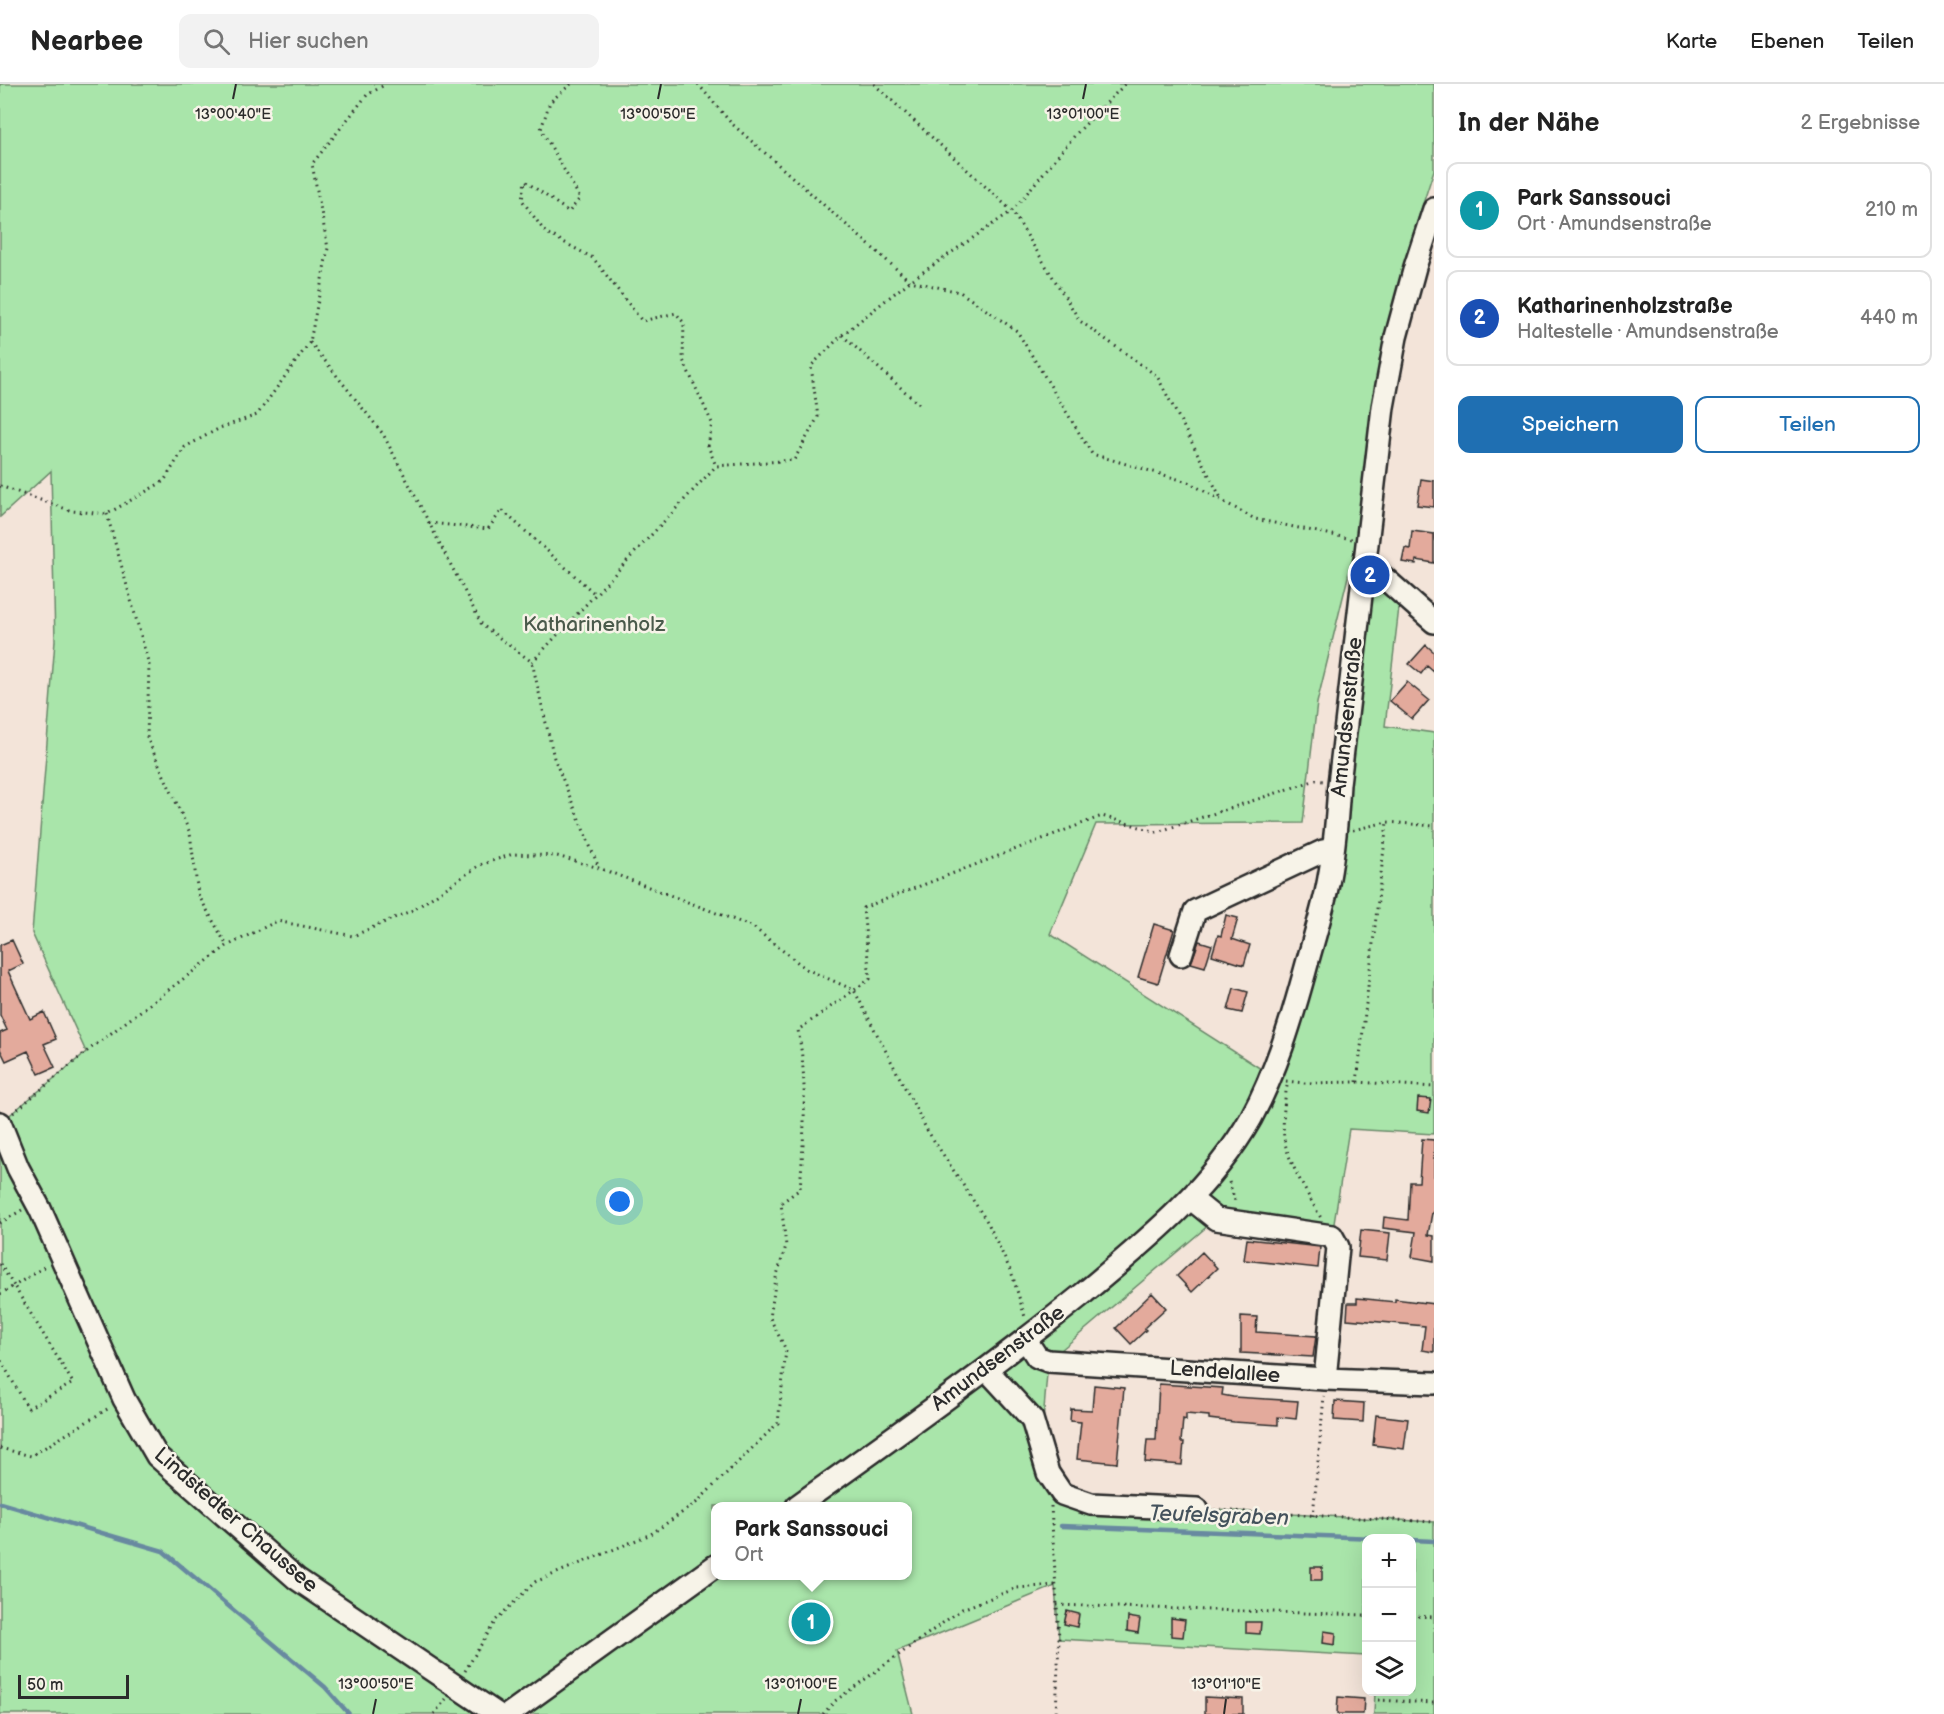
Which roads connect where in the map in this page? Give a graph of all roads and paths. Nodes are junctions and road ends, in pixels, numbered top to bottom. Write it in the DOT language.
graph roads {
  1 [pos="386,84"];
  2 [pos="571,84"];
  3 [pos="700,84"];
  4 [pos="874,84"];
  5 [pos="1125,84"];
  6 [pos="1434,209"];
  7 [pos="1012,211"];
  8 [pos="910,280"];
  9 [pos="842,335"];
  10 [pos="310,342"];
  11 [pos="921,406"];
  12 [pos="716,466"];
  13 [pos="0,486"];
  14 [pos="1223,501"];
  15 [pos="107,513"];
  16 [pos="429,523"];
  17 [pos="1366,552"];
  18 [pos="596,595"];
  19 [pos="1434,622"];
  20 [pos="532,662"];
  21 [pos="1339,784"];
  22 [pos="1387,822"];
  23 [pos="1434,826"];
  24 [pos="1334,842"];
  25 [pos="599,868"];
  26 [pos="226,946"];
  27 [pos="1181,955"];
  28 [pos="854,990"];
  29 [pos="1280,1079"];
  30 [pos="1357,1082"];
  31 [pos="1434,1087"];
  32 [pos="0,1123"];
  33 [pos="1223,1159"];
  34 [pos="1190,1198"];
  35 [pos="28,1207"];
  36 [pos="0,1223"];
  37 [pos="1242,1223"];
  38 [pos="1332,1236"];
  39 [pos="61,1256"];
  40 [pos="0,1264"];
  41 [pos="14,1286"];
  42 [pos="0,1294"];
  43 [pos="1029,1338"];
  44 [pos="0,1359"];
  45 [pos="987,1370"];
  46 [pos="1325,1378"];
  47 [pos="1434,1383"];
  48 [pos="124,1399"];
  49 [pos="0,1448"];
  50 [pos="803,1502"];
  51 [pos="1051,1504"];
  52 [pos="1197,1509"];
  53 [pos="1313,1516"];
  54 [pos="1434,1522"];
  55 [pos="711,1569"];
  56 [pos="1056,1585"];
  57 [pos="1057,1605"];
  58 [pos="1362,1615"];
  59 [pos="1416,1616"];
  60 [pos="1434,1617"];
  61 [pos="456,1686"];
  62 [pos="1378,1700"];
  63 [pos="1434,1703"];
  64 [pos="497,1714"];
  65 [pos="509,1714"];
  66 [pos="823,1714"];
  67 [pos="1056,1714"];
  1 -- 10 [label="path"];
  2 -- 12 [label="path"];
  3 -- 8 [label="path"];
  4 -- 7 [label="path"];
  5 -- 7 [label="path"];
  6 -- 17 [label="street, Amundsenstraße"];
  7 -- 8 [label="path"];
  7 -- 14 [label="path"];
  8 -- 9 [label="path"];
  8 -- 14 [label="path"];
  9 -- 11 [label="path"];
  9 -- 12 [label="path"];
  10 -- 15 [label="path"];
  10 -- 16 [label="path"];
  12 -- 18 [label="path"];
  13 -- 15 [label="path"];
  14 -- 17 [label="path"];
  15 -- 26 [label="path"];
  16 -- 18 [label="path"];
  16 -- 20 [label="path"];
  17 -- 19 [label="street"];
  17 -- 21 [label="street, Amundsenstraße"];
  18 -- 20 [label="path"];
  20 -- 25 [label="path"];
  21 -- 24 [label="street, Amundsenstraße"];
  21 -- 28 [label="path"];
  22 -- 23 [label="path"];
  22 -- 24 [label="path"];
  22 -- 30 [label="path"];
  24 -- 27 [label="street"];
  24 -- 29 [label="street, Amundsenstraße"];
  25 -- 26 [label="path"];
  25 -- 28 [label="path"];
  26 -- 32 [label="path"];
  28 -- 43 [label="path"];
  28 -- 61 [label="path"];
  29 -- 30 [label="path"];
  29 -- 33 [label="street, Amundsenstraße"];
  29 -- 38 [label="path"];
  30 -- 31 [label="path"];
  32 -- 39 [label="street, Lindstedter Chaussee"];
  33 -- 34 [label="street, Amundsenstraße"];
  33 -- 37 [label="path"];
  34 -- 37 [label="street"];
  34 -- 43 [label="street, Amundsenstraße"];
  35 -- 36 [label="path"];
  37 -- 38 [label="street"];
  38 -- 46 [label="street"];
  39 -- 41 [label="path"];
  39 -- 48 [label="street, Lindstedter Chaussee"];
  40 -- 41 [label="path"];
  41 -- 42 [label="path"];
  41 -- 44 [label="path"];
  43 -- 45 [label="street, Amundsenstraße"];
  43 -- 46 [label="street, Lendelallee"];
  45 -- 50 [label="street, Amundsenstraße"];
  45 -- 52 [label="street"];
  46 -- 47 [label="street, Lendelallee"];
  46 -- 53 [label="path"];
  48 -- 49 [label="path"];
  48 -- 61 [label="street, Lindstedter Chaussee"];
  51 -- 56 [label="path"];
  52 -- 53 [label="path"];
  53 -- 54 [label="path"];
  55 -- 65 [label="street"];
  56 -- 57 [label="path"];
  56 -- 66 [label="path"];
  57 -- 58 [label="path"];
  57 -- 67 [label="path"];
  59 -- 60 [label="path"];
  61 -- 64 [label="street, Lindstedter Chaussee"];
  62 -- 63 [label="path"];
}
